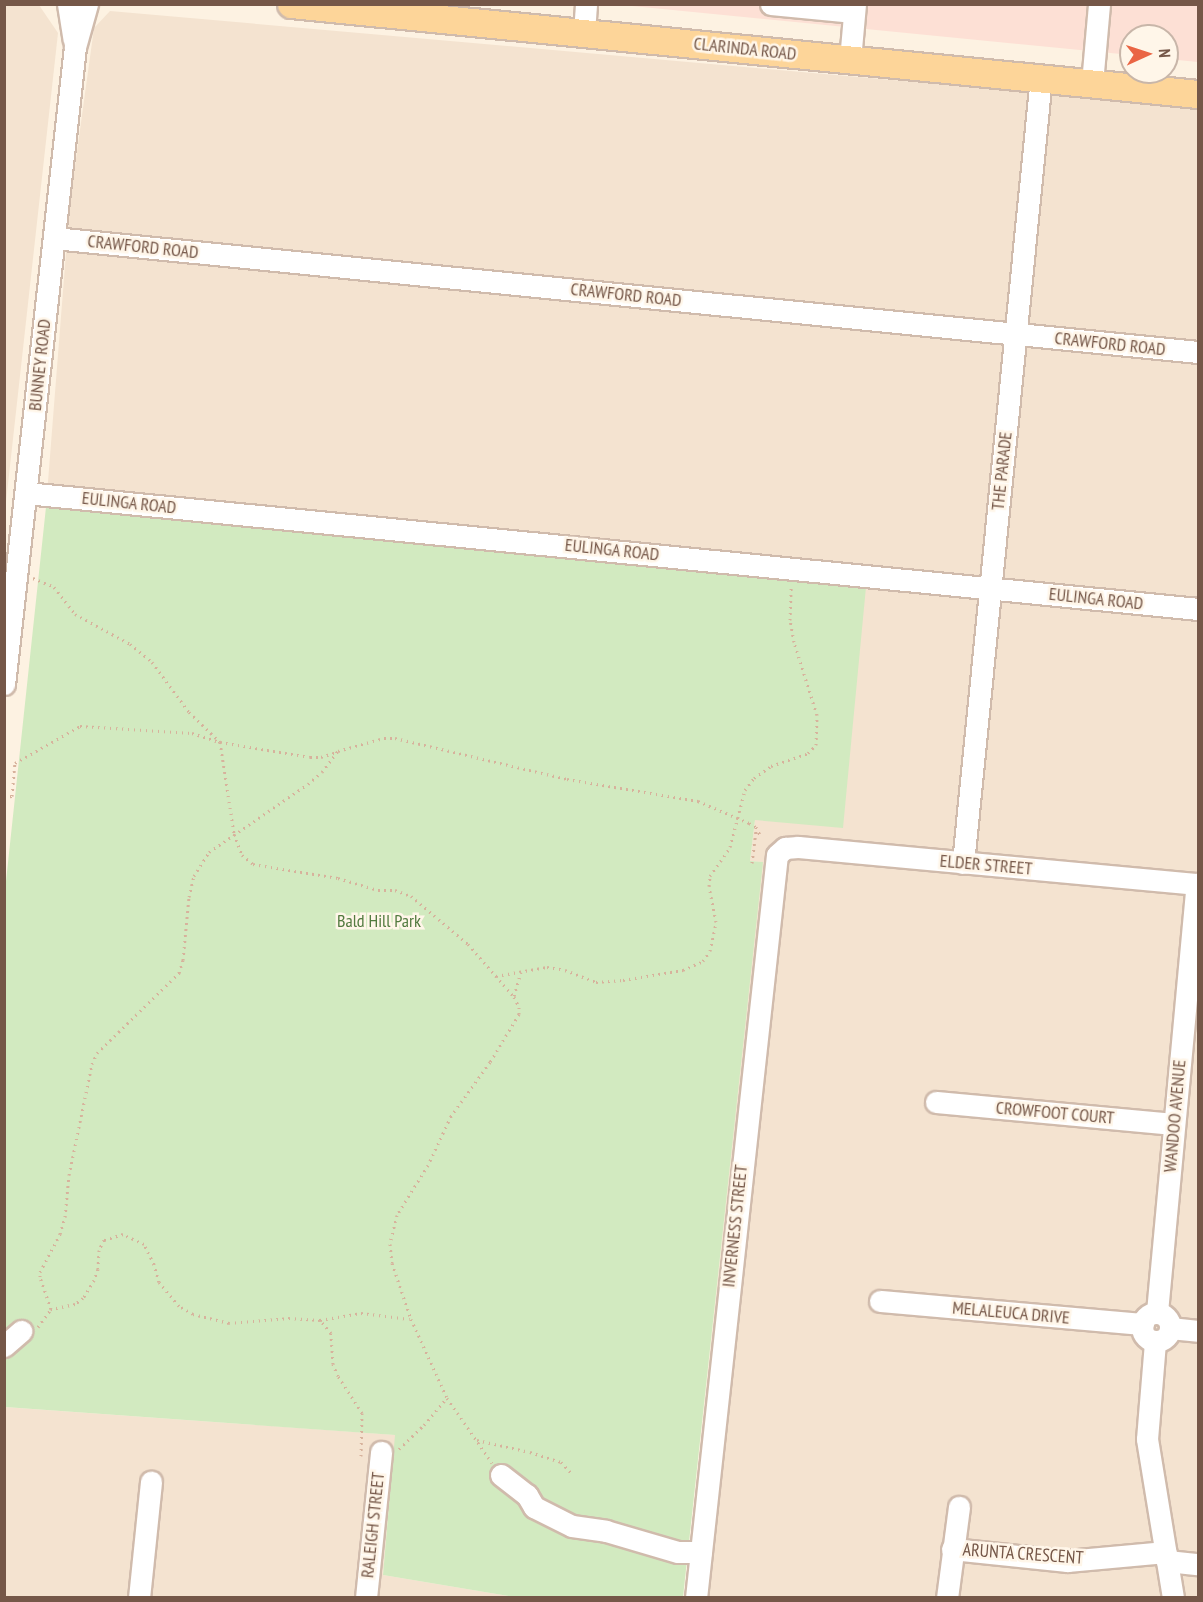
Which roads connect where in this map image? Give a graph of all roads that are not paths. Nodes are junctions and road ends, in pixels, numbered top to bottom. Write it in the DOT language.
graph roads {
  1 [pos="68,4"];
  2 [pos="87,4"];
  3 [pos="291,4"];
  4 [pos="586,4"];
  5 [pos="771,4"];
  6 [pos="1099,4"];
  7 [pos="855,8"];
  8 [pos="584,33"];
  9 [pos="75,47"];
  10 [pos="850,60"];
  11 [pos="1041,78"];
  12 [pos="1092,84"];
  13 [pos="1198,94"];
  14 [pos="54,238"];
  15 [pos="1016,334"];
  16 [pos="1198,352"];
  17 [pos="26,493"];
  18 [pos="990,588"];
  19 [pos="1198,609"];
  20 [pos="4,684"];
  21 [pos="777,855"];
  22 [pos="963,863"];
  23 [pos="1198,884"];
  24 [pos="936,1102"];
  25 [pos="1174,1124"];
  26 [pos="880,1301"];
  27 [pos="1156,1326"];
  28 [pos="30,1329"];
  29 [pos="1198,1330"];
  30 [pos="4,1346"];
  31 [pos="386,1459"];
  32 [pos="501,1475"];
  33 [pos="151,1482"];
  34 [pos="959,1507"];
  35 [pos="952,1549"];
  36 [pos="701,1552"];
  37 [pos="1167,1556"];
  38 [pos="1198,1564"];
  39 [pos="139,1598"];
  40 [pos="366,1598"];
  41 [pos="696,1598"];
  42 [pos="947,1598"];
  43 [pos="1173,1598"];
  1 -- 9 [label="street, BUNNEY ROAD"];
  2 -- 9 [label="street, BUNNEY ROAD"];
  3 -- 8 [label="main road, CLARINDA ROAD"];
  4 -- 8 [label="street"];
  5 -- 7 [label="street"];
  6 -- 12 [label="street"];
  7 -- 10 [label="street"];
  8 -- 10 [label="main road, CLARINDA ROAD"];
  9 -- 14 [label="street, BUNNEY ROAD"];
  10 -- 11 [label="main road, CLARINDA ROAD"];
  11 -- 12 [label="main road, CLARINDA ROAD"];
  11 -- 15 [label="street, THE PARADE"];
  12 -- 13 [label="main road, CLARINDA ROAD"];
  14 -- 15 [label="street, CRAWFORD ROAD"];
  14 -- 17 [label="street, BUNNEY ROAD"];
  15 -- 16 [label="street, CRAWFORD ROAD"];
  15 -- 18 [label="street, THE PARADE"];
  17 -- 18 [label="street, EULINGA ROAD"];
  17 -- 20 [label="street, BUNNEY ROAD"];
  18 -- 19 [label="street, EULINGA ROAD"];
  18 -- 22 [label="street, THE PARADE"];
  21 -- 22 [label="street, ELDER STREET"];
  21 -- 36 [label="street, INVERNESS STREET"];
  22 -- 23 [label="street, ELDER STREET"];
  23 -- 25 [label="street, WANDOO AVENUE"];
  24 -- 25 [label="street, CROWFOOT COURT"];
  25 -- 27 [label="street, WANDOO AVENUE"];
  26 -- 27 [label="street, MELALEUCA DRIVE"];
  27 -- 29 [label="street, MELALEUCA DRIVE"];
  27 -- 37 [label="street, WANDOO AVENUE"];
  28 -- 30 [label="street"];
  31 -- 40 [label="street, RALEIGH STREET"];
  32 -- 36 [label="street"];
  33 -- 39 [label="street"];
  34 -- 35 [label="street, ARUNTA CRESCENT"];
  35 -- 37 [label="street, ARUNTA CRESCENT"];
  35 -- 42 [label="street, ARUNTA CRESCENT"];
  36 -- 41 [label="street, INVERNESS STREET"];
  37 -- 38 [label="street, ARUNTA CRESCENT"];
  37 -- 43 [label="street, WANDOO AVENUE"];
}
